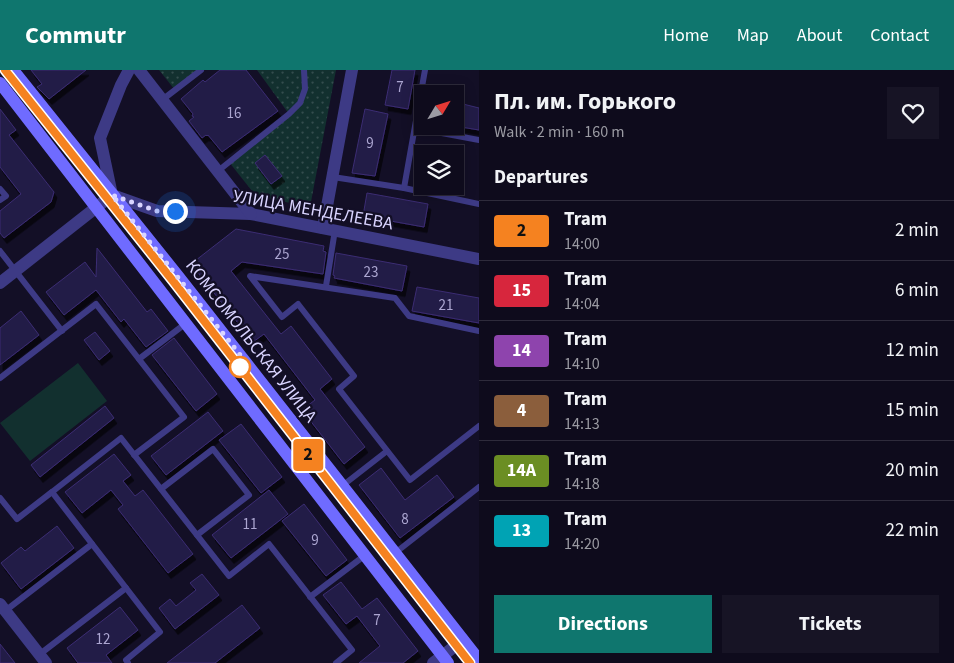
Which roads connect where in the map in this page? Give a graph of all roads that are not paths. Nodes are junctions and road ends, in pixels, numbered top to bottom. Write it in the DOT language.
graph roads {
  1 [pos="129,70"];
  2 [pos="139,70"];
  3 [pos="201,70"];
  4 [pos="304,70"];
  5 [pos="352,70"];
  6 [pos="425,70"];
  7 [pos="17,73"];
  8 [pos="0,83"];
  9 [pos="422,85"];
  10 [pos="162,100"];
  11 [pos="414,133"];
  12 [pos="452,135"];
  13 [pos="479,140"];
  14 [pos="218,170"];
  15 [pos="333,177"];
  16 [pos="0,188"];
  17 [pos="404,188"];
  18 [pos="112,195"];
  19 [pos="0,200"];
  20 [pos="479,204"];
  21 [pos="96,208"];
  22 [pos="252,214"];
  23 [pos="329,229"];
  24 [pos="0,251"];
  25 [pos="479,259"];
  26 [pos="15,271"];
  27 [pos="0,283"];
  28 [pos="326,286"];
  29 [pos="185,324"];
  30 [pos="62,331"];
  31 [pos="479,331"];
  32 [pos="139,359"];
  33 [pos="0,378"];
  34 [pos="479,426"];
  35 [pos="387,451"];
  36 [pos="134,455"];
  37 [pos="342,486"];
  38 [pos="479,487"];
  39 [pos="161,489"];
  40 [pos="52,492"];
  41 [pos="0,498"];
  42 [pos="197,535"];
  43 [pos="92,544"];
  44 [pos="395,553"];
  45 [pos="364,556"];
  46 [pos="126,588"];
  47 [pos="310,597"];
  48 [pos="3,607"];
  49 [pos="463,640"];
  50 [pos="43,659"];
  51 [pos="479,660"];
  52 [pos="441,661"];
  53 [pos="128,663"];
  54 [pos="336,663"];
  1 -- 18 [label="street"];
  2 -- 10 [label="street"];
  3 -- 10 [label="lane"];
  4 -- 14 [label="lane"];
  5 -- 15 [label="street"];
  6 -- 9 [label="lane"];
  7 -- 18 [label="main road, КОМСОМОЛЬСКАЯ УЛИЦА"];
  8 -- 21 [label="main road"];
  10 -- 14 [label="street"];
  11 -- 17 [label="lane"];
  12 -- 13 [label="lane"];
  14 -- 22 [label="street"];
  15 -- 17 [label="lane"];
  15 -- 23 [label="street"];
  16 -- 19 [label="lane"];
  17 -- 20 [label="lane"];
  18 -- 21 [label="street"];
  18 -- 22 [label="street, УЛИЦА МЕНДЕЛЕЕВА"];
  18 -- 37 [label="main road, КОМСОМОЛЬСКАЯ УЛИЦА"];
  21 -- 26 [label="street"];
  21 -- 29 [label="main road"];
  22 -- 23 [label="street, УЛИЦА МЕНДЕЛЕЕВА"];
  23 -- 25 [label="street, УЛИЦА МЕНДЕЛЕЕВА"];
  23 -- 28 [label="lane"];
  24 -- 26 [label="lane"];
  26 -- 27 [label="street"];
  26 -- 30 [label="lane"];
  28 -- 31 [label="lane"];
  28 -- 35 [label="lane"];
  29 -- 32 [label="lane"];
  29 -- 45 [label="main road"];
  30 -- 32 [label="lane"];
  30 -- 33 [label="lane"];
  32 -- 36 [label="lane"];
  34 -- 35 [label="lane"];
  35 -- 37 [label="lane"];
  36 -- 39 [label="lane"];
  36 -- 40 [label="lane"];
  37 -- 44 [label="main road, КОМСОМОЛЬСКАЯ УЛИЦА"];
  38 -- 44 [label="lane"];
  39 -- 42 [label="lane"];
  39 -- 42 [label="lane"];
  40 -- 41 [label="lane"];
  40 -- 43 [label="lane"];
  42 -- 47 [label="lane"];
  43 -- 46 [label="lane"];
  43 -- 48 [label="lane"];
  44 -- 49 [label="main road, КОМСОМОЛЬСКАЯ УЛИЦА"];
  45 -- 47 [label="lane"];
  45 -- 52 [label="main road"];
  46 -- 50 [label="lane"];
  46 -- 53 [label="lane"];
  47 -- 54 [label="lane"];
  48 -- 50 [label="street"];
  49 -- 51 [label="main road, КОМСОМОЛЬСКАЯ УЛИЦА"];
  49 -- 52 [label="street"];
}
